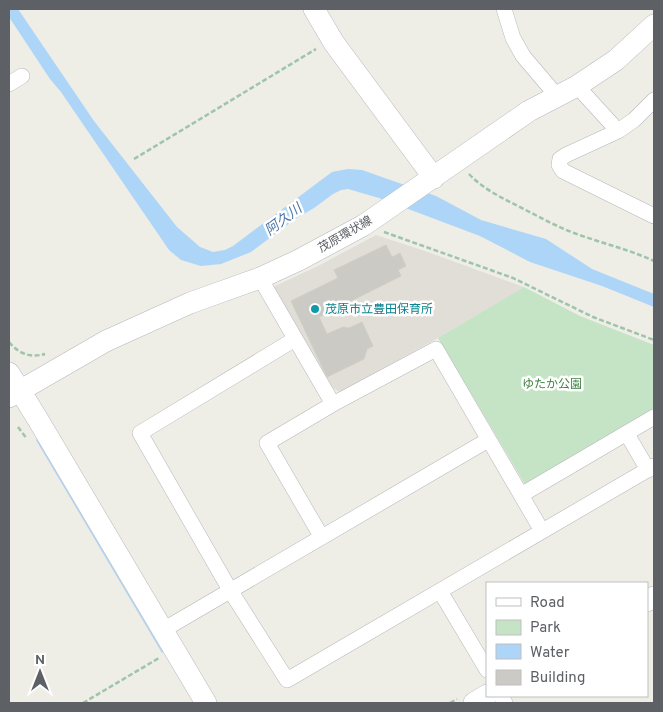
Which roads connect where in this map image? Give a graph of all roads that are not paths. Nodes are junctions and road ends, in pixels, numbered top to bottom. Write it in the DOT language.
graph roads {
  1 [pos="314,9"];
  2 [pos="504,9"];
  3 [pos="653,28"];
  4 [pos="22,76"];
  5 [pos="9,84"];
  6 [pos="577,86"];
  7 [pos="557,96"];
  8 [pos="654,100"];
  9 [pos="618,130"];
  10 [pos="434,178"];
  11 [pos="654,216"];
  12 [pos="260,278"];
  13 [pos="296,339"];
  14 [pos="12,387"];
  15 [pos="333,404"];
  16 [pos="654,417"];
  17 [pos="627,434"];
  18 [pos="488,440"];
  19 [pos="651,468"];
  20 [pos="521,495"];
  21 [pos="542,531"];
  22 [pos="321,536"];
  23 [pos="230,590"];
  24 [pos="440,591"];
  25 [pos="163,630"];
  26 [pos="486,668"];
  27 [pos="486,696"];
  28 [pos="206,703"];
  29 [pos="474,703"];
  1 -- 10 [label="main road"];
  2 -- 7 [label="street"];
  3 -- 6 [label="main road, 茂原環状線"];
  4 -- 5 [label="street"];
  6 -- 7 [label="main road, 茂原環状線"];
  6 -- 9 [label="street"];
  7 -- 10 [label="main road, 茂原環状線"];
  8 -- 9 [label="street"];
  9 -- 11 [label="street"];
  10 -- 12 [label="main road, 茂原環状線"];
  12 -- 13 [label="street"];
  12 -- 14 [label="main road, 茂原環状線"];
  13 -- 15 [label="street"];
  13 -- 23 [label="street"];
  14 -- 25 [label="main road"];
  15 -- 18 [label="street"];
  15 -- 22 [label="street"];
  16 -- 17 [label="street"];
  17 -- 19 [label="street"];
  17 -- 20 [label="street"];
  18 -- 20 [label="street"];
  18 -- 22 [label="street"];
  19 -- 21 [label="street"];
  20 -- 21 [label="street"];
  21 -- 24 [label="street"];
  22 -- 23 [label="street"];
  23 -- 24 [label="street"];
  23 -- 25 [label="street"];
  24 -- 26 [label="street"];
  25 -- 28 [label="main road"];
  27 -- 29 [label="main road"];
}
